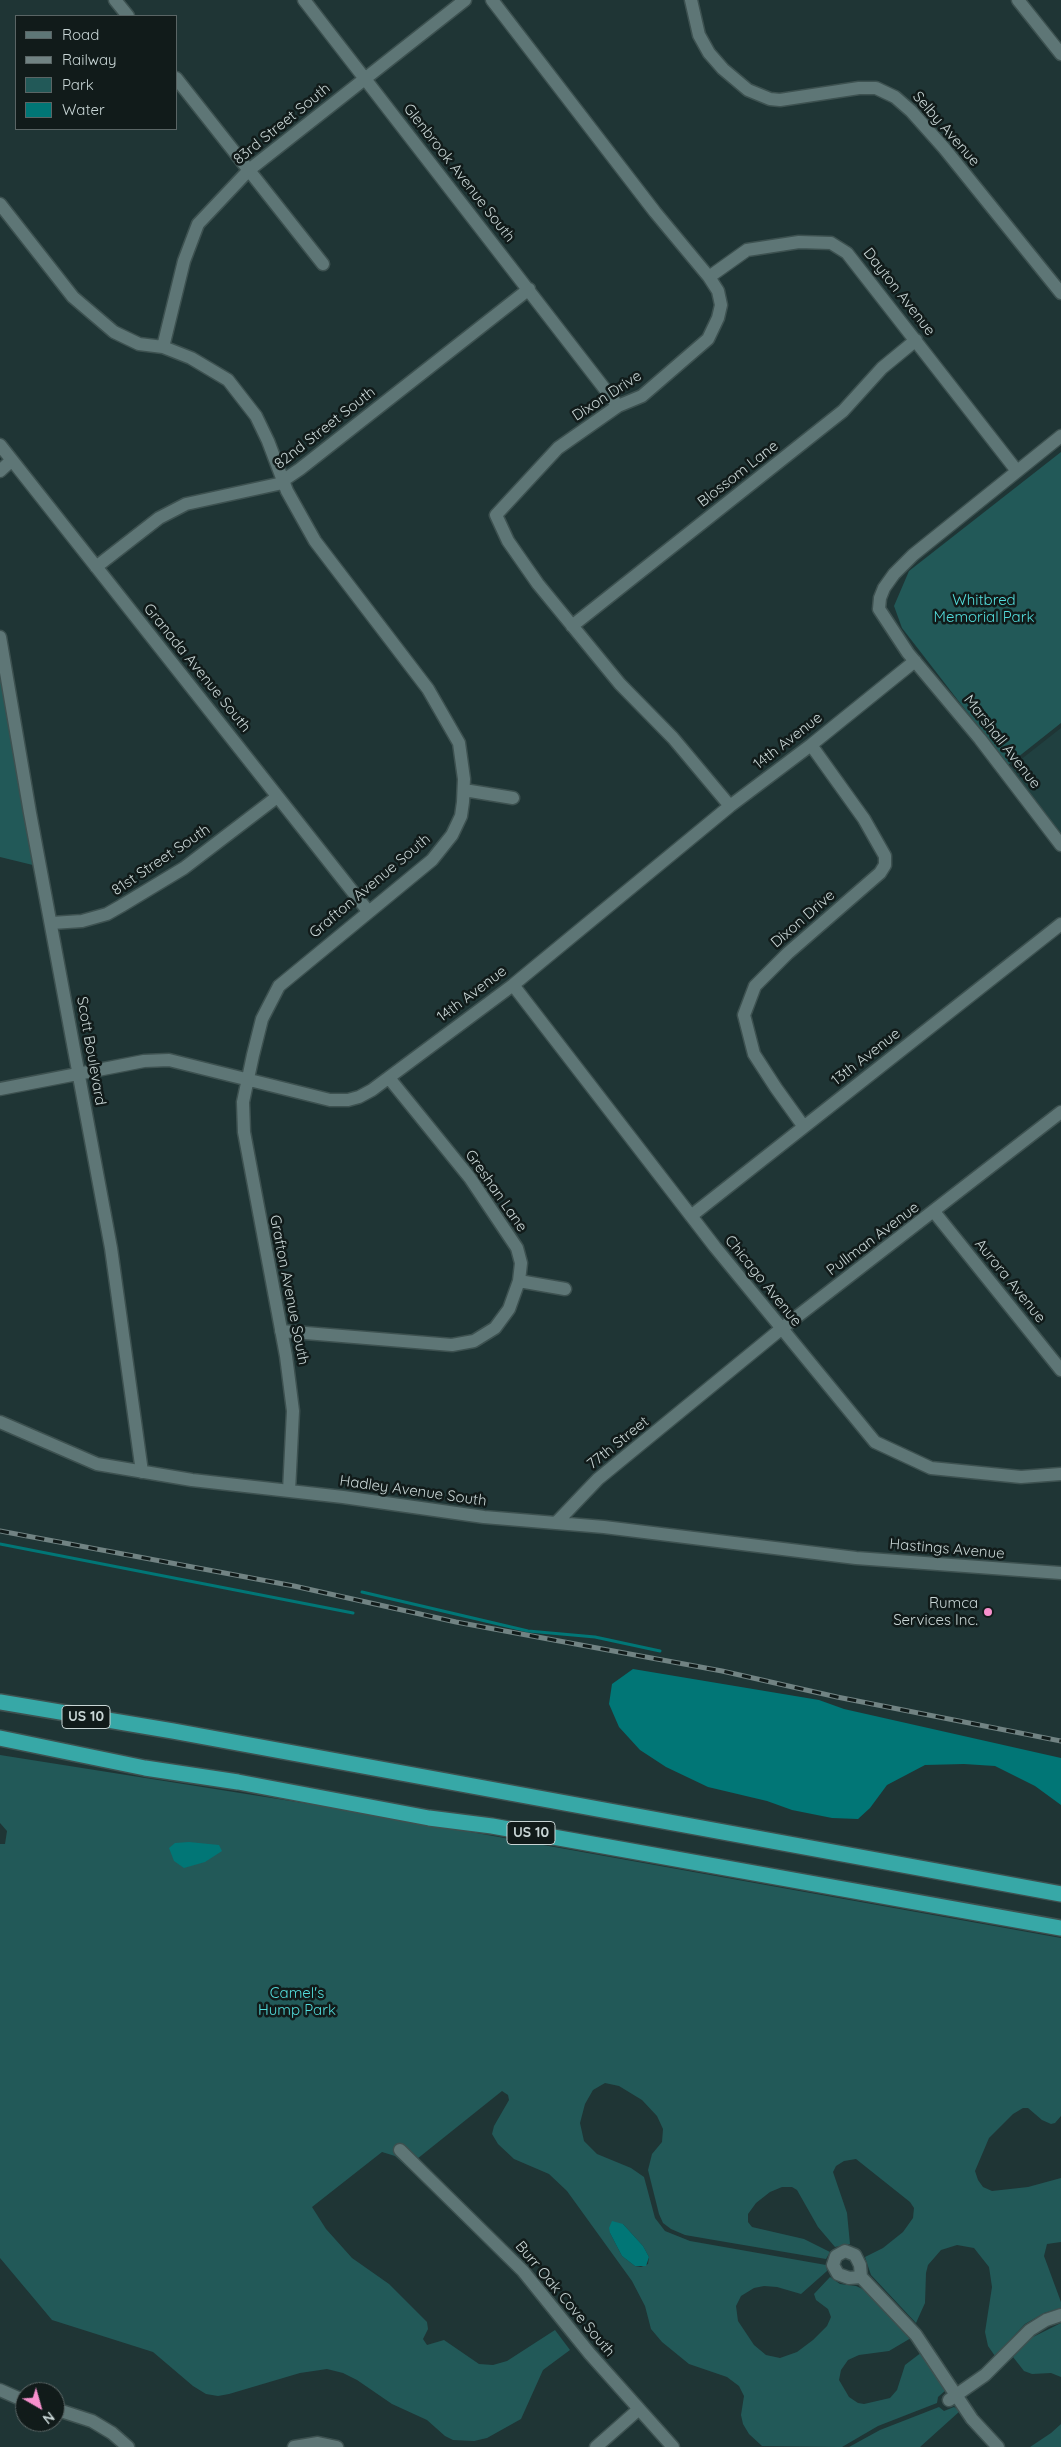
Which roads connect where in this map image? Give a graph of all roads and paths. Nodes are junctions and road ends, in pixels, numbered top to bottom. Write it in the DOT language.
graph roads {
  1 [pos="115,0"];
  2 [pos="304,0"];
  3 [pos="465,0"];
  4 [pos="492,0"];
  5 [pos="691,0"];
  6 [pos="1018,0"];
  7 [pos="127,15"];
  8 [pos="1061,54"];
  9 [pos="364,79"];
  10 [pos="178,81"];
  11 [pos="248,170"];
  12 [pos="0,204"];
  13 [pos="323,264"];
  14 [pos="709,277"];
  15 [pos="528,289"];
  16 [pos="1061,294"];
  17 [pos="916,340"];
  18 [pos="163,347"];
  19 [pos="618,406"];
  20 [pos="1061,436"];
  21 [pos="0,445"];
  22 [pos="12,460"];
  23 [pos="0,471"];
  24 [pos="1017,471"];
  25 [pos="283,480"];
  26 [pos="96,567"];
  27 [pos="572,626"];
  28 [pos="0,637"];
  29 [pos="914,661"];
  30 [pos="811,745"];
  31 [pos="464,790"];
  32 [pos="277,797"];
  33 [pos="513,798"];
  34 [pos="730,806"];
  35 [pos="1061,845"];
  36 [pos="368,911"];
  37 [pos="52,924"];
  38 [pos="1061,924"];
  39 [pos="512,985"];
  40 [pos="78,1074"];
  41 [pos="389,1078"];
  42 [pos="248,1079"];
  43 [pos="0,1089"];
  44 [pos="1061,1112"];
  45 [pos="804,1127"];
  46 [pos="935,1212"];
  47 [pos="691,1216"];
  48 [pos="519,1281"];
  49 [pos="565,1289"];
  50 [pos="781,1329"];
  51 [pos="280,1331"];
  52 [pos="1061,1370"];
  53 [pos="705,1393"];
  54 [pos="0,1422"];
  55 [pos="142,1472"];
  56 [pos="1061,1474"];
  57 [pos="289,1491"];
  58 [pos="556,1523"];
  59 [pos="831,1554"];
  60 [pos="1061,1573"];
  61 [pos="0,1702"];
  62 [pos="0,1738"];
  63 [pos="1061,1894"];
  64 [pos="1061,1928"];
  65 [pos="400,2150"];
  66 [pos="861,2277"];
  67 [pos="1061,2315"];
  68 [pos="0,2390"];
  69 [pos="15,2397"];
  70 [pos="953,2397"];
  71 [pos="639,2409"];
  72 [pos="65,2412"];
  73 [pos="128,2447"];
  74 [pos="294,2447"];
  75 [pos="336,2447"];
  76 [pos="596,2447"];
  77 [pos="673,2447"];
  78 [pos="998,2447"];
  1 -- 7 [label="street"];
  2 -- 9 [label="street, Glenbrook Avenue South"];
  3 -- 9 [label="street, 83rd Street South"];
  4 -- 14 [label="street, Dixon Drive"];
  5 -- 16 [label="street, Selby Avenue"];
  6 -- 8 [label="street"];
  9 -- 11 [label="street, 83rd Street South"];
  9 -- 15 [label="street, Glenbrook Avenue South"];
  10 -- 11 [label="street"];
  11 -- 13 [label="street"];
  11 -- 18 [label="street, 83rd Street South"];
  12 -- 18 [label="street, Grafton Avenue South"];
  14 -- 17 [label="street, Dayton Avenue"];
  14 -- 19 [label="street, Dixon Drive"];
  15 -- 19 [label="street, Glenbrook Avenue South"];
  15 -- 25 [label="street, 82nd Street South"];
  17 -- 24 [label="street, Dayton Avenue"];
  17 -- 27 [label="street, Blossom Lane"];
  18 -- 25 [label="street, Grafton Avenue South"];
  19 -- 27 [label="street, Dixon Drive"];
  20 -- 24 [label="street"];
  21 -- 22 [label="street, Granada Avenue South"];
  22 -- 23 [label="street"];
  22 -- 26 [label="street, Granada Avenue South"];
  24 -- 29 [label="street"];
  25 -- 26 [label="street, 82nd Street South"];
  25 -- 31 [label="street, Grafton Avenue South"];
  26 -- 32 [label="street, Granada Avenue South"];
  27 -- 34 [label="street, Dixon Drive"];
  28 -- 37 [label="street, Scott Boulevard"];
  29 -- 30 [label="street, 14th Avenue"];
  29 -- 35 [label="street, Marshall Avenue"];
  30 -- 34 [label="street, 14th Avenue"];
  30 -- 45 [label="street, Dixon Drive"];
  31 -- 33 [label="street"];
  31 -- 36 [label="street, Grafton Avenue South"];
  32 -- 36 [label="street, Granada Avenue South"];
  32 -- 37 [label="street, 81st Street South"];
  34 -- 39 [label="street, 14th Avenue"];
  36 -- 42 [label="street, Grafton Avenue South"];
  37 -- 40 [label="street, Scott Boulevard"];
  38 -- 45 [label="street, 13th Avenue"];
  39 -- 41 [label="street, 14th Avenue"];
  39 -- 47 [label="street, Chicago Avenue"];
  40 -- 42 [label="street, 14th Avenue"];
  40 -- 43 [label="street, 14th Avenue"];
  40 -- 55 [label="street, Scott Boulevard"];
  41 -- 42 [label="street, 14th Avenue"];
  41 -- 48 [label="street, Greshan Lane"];
  42 -- 51 [label="street, Grafton Avenue South"];
  44 -- 46 [label="street, Pullman Avenue"];
  45 -- 47 [label="street, 13th Avenue"];
  46 -- 50 [label="street, Pullman Avenue"];
  46 -- 52 [label="street, Aurora Avenue"];
  47 -- 50 [label="street, Chicago Avenue"];
  48 -- 49 [label="street"];
  48 -- 51 [label="street, Greshan Lane"];
  50 -- 53 [label="street, Pullman Avenue"];
  50 -- 56 [label="street, Chicago Avenue"];
  51 -- 57 [label="street, Grafton Avenue South"];
  53 -- 58 [label="street, 77th Street"];
  54 -- 55 [label="street, Hadley Avenue South"];
  55 -- 57 [label="street, Hadley Avenue South"];
  57 -- 58 [label="street, Hadley Avenue South"];
  58 -- 59 [label="street, Hadley Avenue South"];
  59 -- 60 [label="street, Hastings Avenue"];
  61 -- 63 [label="highway, US 10"];
  62 -- 64 [label="highway, US 10"];
  65 -- 71 [label="street, Burr Oak Cove South"];
  66 -- 70 [label="street"];
  67 -- 70 [label="street"];
  68 -- 69 [label="street"];
  70 -- 78 [label="street"];
  71 -- 76 [label="street"];
  71 -- 77 [label="street, Burr Oak Cove South"];
  72 -- 73 [label="street"];
  74 -- 75 [label="street"];
}
